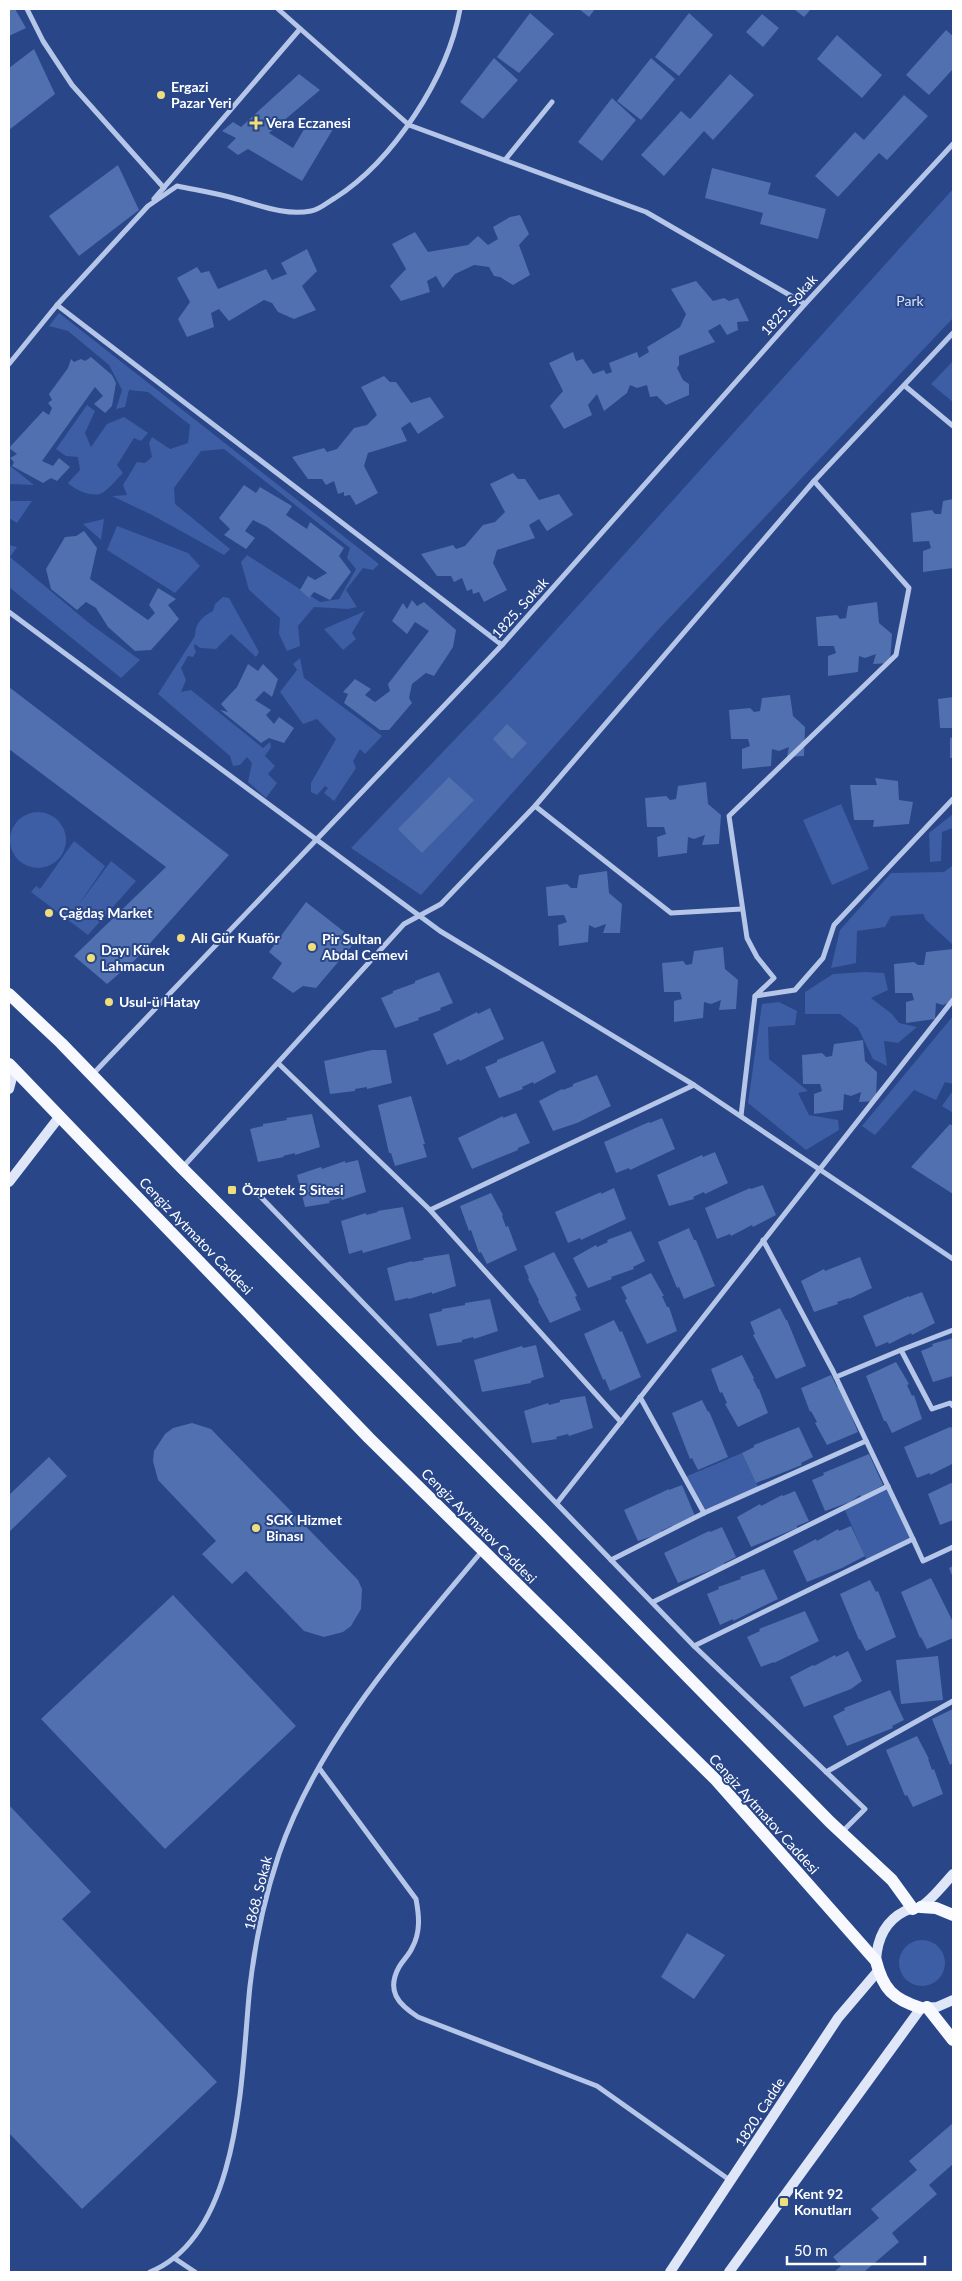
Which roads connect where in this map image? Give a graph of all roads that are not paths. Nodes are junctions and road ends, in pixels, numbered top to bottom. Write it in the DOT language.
graph roads {
  1 [pos="27,9"];
  2 [pos="278,9"];
  3 [pos="460,9"];
  4 [pos="300,29"];
  5 [pos="552,102"];
  6 [pos="409,126"];
  7 [pos="953,144"];
  8 [pos="505,160"];
  9 [pos="164,188"];
  10 [pos="148,206"];
  11 [pos="805,304"];
  12 [pos="57,305"];
  13 [pos="953,333"];
  14 [pos="9,364"];
  15 [pos="905,386"];
  16 [pos="953,426"];
  17 [pos="814,481"];
  18 [pos="9,612"];
  19 [pos="502,645"];
  20 [pos="953,799"];
  21 [pos="535,806"];
  22 [pos="317,840"];
  23 [pos="742,909"];
  24 [pos="420,916"];
  25 [pos="9,994"];
  26 [pos="755,996"];
  27 [pos="953,1000"];
  28 [pos="279,1064"];
  29 [pos="12,1067"];
  30 [pos="91,1075"];
  31 [pos="694,1085"];
  32 [pos="9,1089"];
  33 [pos="60,1116"];
  34 [pos="741,1116"];
  35 [pos="182,1168"];
  36 [pos="820,1168"];
  37 [pos="9,1182"];
  38 [pos="257,1193"];
  39 [pos="430,1210"];
  40 [pos="763,1240"];
  41 [pos="953,1259"];
  42 [pos="953,1330"];
  43 [pos="901,1350"];
  44 [pos="836,1377"];
  45 [pos="640,1397"];
  46 [pos="953,1406"];
  47 [pos="621,1422"];
  48 [pos="866,1441"];
  49 [pos="888,1486"];
  50 [pos="557,1503"];
  51 [pos="704,1513"];
  52 [pos="913,1539"];
  53 [pos="953,1547"];
  54 [pos="483,1551"];
  55 [pos="611,1560"];
  56 [pos="653,1602"];
  57 [pos="694,1646"];
  58 [pos="953,1701"];
  59 [pos="319,1768"];
  60 [pos="826,1772"];
  61 [pos="842,1833"];
  62 [pos="953,1874"];
  63 [pos="917,1908"];
  64 [pos="953,1915"];
  65 [pos="877,1966"];
  66 [pos="953,2000"];
  67 [pos="924,2007"];
  68 [pos="953,2040"];
  69 [pos="731,2181"];
  70 [pos="174,2258"];
  71 [pos="150,2272"];
  72 [pos="194,2272"];
  73 [pos="670,2272"];
  74 [pos="729,2272"];
  1 -- 9 [label="street"];
  2 -- 4 [label="street"];
  3 -- 6 [label="street"];
  4 -- 6 [label="street"];
  4 -- 9 [label="street"];
  5 -- 8 [label="street"];
  6 -- 8 [label="street"];
  6 -- 10 [label="street"];
  7 -- 11 [label="street, 1825. Sokak"];
  8 -- 11 [label="street"];
  9 -- 10 [label="street"];
  10 -- 12 [label="street"];
  11 -- 19 [label="street, 1825. Sokak"];
  12 -- 14 [label="street"];
  12 -- 19 [label="street"];
  13 -- 15 [label="street"];
  15 -- 16 [label="street"];
  15 -- 17 [label="street"];
  17 -- 21 [label="street"];
  17 -- 23 [label="street"];
  18 -- 22 [label="street"];
  19 -- 22 [label="street, 1825. Sokak"];
  20 -- 26 [label="street"];
  21 -- 23 [label="street"];
  21 -- 24 [label="street"];
  22 -- 24 [label="street"];
  22 -- 30 [label="street, 1825. Sokak"];
  23 -- 26 [label="street"];
  24 -- 28 [label="street"];
  24 -- 31 [label="street"];
  25 -- 30 [label="main road"];
  26 -- 34 [label="street"];
  27 -- 36 [label="street"];
  28 -- 35 [label="street"];
  28 -- 39 [label="street"];
  29 -- 32 [label="main road"];
  29 -- 33 [label="main road, Cengiz Aytmatov Caddesi"];
  30 -- 35 [label="main road"];
  31 -- 34 [label="street"];
  31 -- 39 [label="street"];
  33 -- 37 [label="main road"];
  33 -- 54 [label="main road, Cengiz Aytmatov Caddesi"];
  34 -- 36 [label="street"];
  35 -- 61 [label="main road"];
  36 -- 40 [label="street"];
  36 -- 41 [label="street"];
  38 -- 50 [label="street"];
  39 -- 47 [label="street"];
  40 -- 44 [label="street"];
  40 -- 45 [label="street"];
  42 -- 43 [label="street"];
  43 -- 44 [label="street"];
  43 -- 46 [label="street"];
  44 -- 48 [label="street"];
  45 -- 47 [label="street"];
  45 -- 51 [label="street"];
  47 -- 50 [label="street"];
  48 -- 49 [label="street"];
  48 -- 51 [label="street"];
  49 -- 52 [label="street"];
  49 -- 56 [label="street"];
  50 -- 55 [label="street"];
  51 -- 55 [label="street"];
  52 -- 53 [label="street"];
  52 -- 57 [label="street"];
  54 -- 59 [label="street, 1868. Sokak"];
  54 -- 65 [label="main road, Cengiz Aytmatov Caddesi"];
  55 -- 56 [label="street"];
  56 -- 57 [label="street"];
  57 -- 60 [label="street"];
  58 -- 60 [label="street"];
  59 -- 69 [label="street"];
  59 -- 70 [label="street, 1868. Sokak"];
  60 -- 61 [label="street"];
  61 -- 63 [label="main road"];
  62 -- 63 [label="main road, 1820. Cadde"];
  63 -- 64 [label="main road"];
  63 -- 65 [label="main road, 1820. Cadde"];
  65 -- 67 [label="main road, Cengiz Aytmatov Caddesi"];
  65 -- 69 [label="main road, 1820. Cadde"];
  66 -- 67 [label="main road"];
  67 -- 68 [label="main road, Cengiz Aytmatov Caddesi"];
  67 -- 74 [label="main road"];
  69 -- 73 [label="main road, 1820. Cadde"];
  70 -- 71 [label="street, 1868. Sokak"];
  70 -- 72 [label="street"];
}
